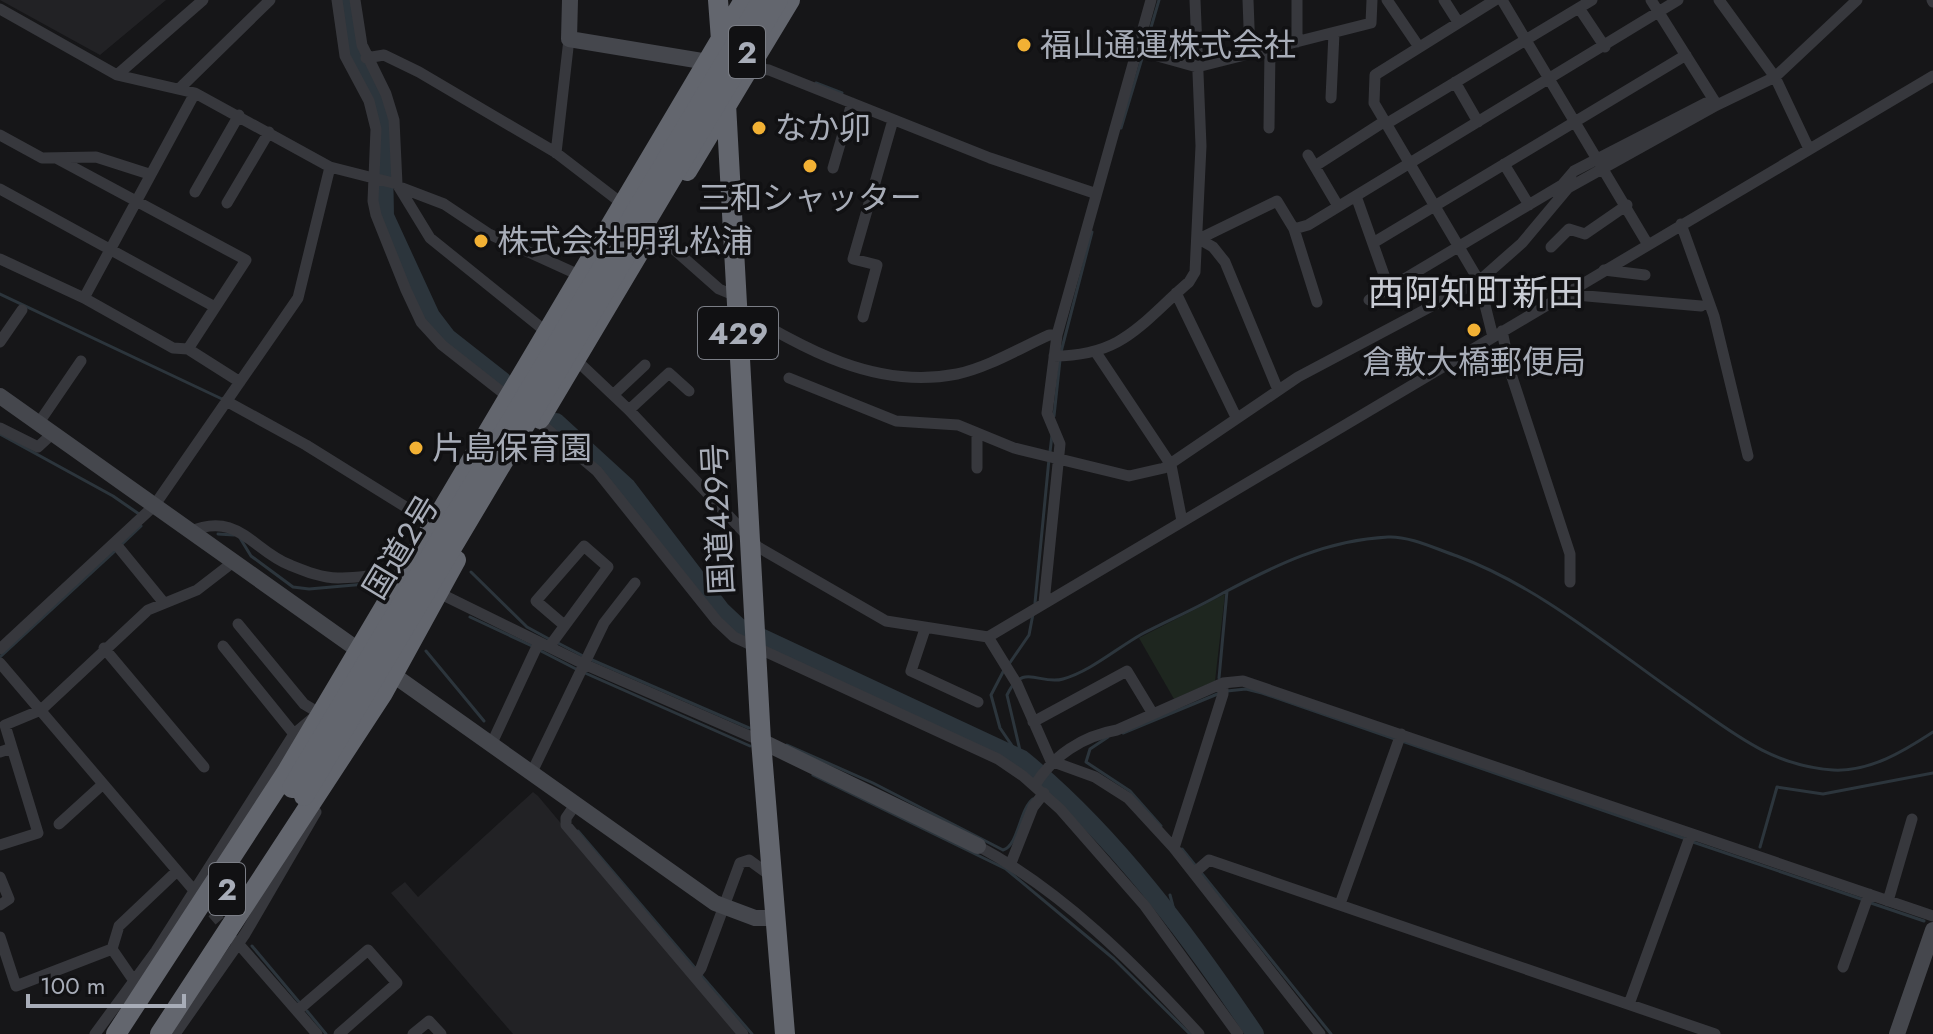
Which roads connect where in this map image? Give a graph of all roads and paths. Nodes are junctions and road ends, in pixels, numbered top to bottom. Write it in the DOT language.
graph roads {
  1 [pos="203,0"];
  2 [pos="270,0"];
  3 [pos="337,0"];
  4 [pos="355,0"];
  5 [pos="570,0"];
  6 [pos="718,0"];
  7 [pos="744,0"];
  8 [pos="762,0"];
  9 [pos="778,0"];
  10 [pos="790,0"];
  11 [pos="1151,0"];
  12 [pos="1195,0"];
  13 [pos="1248,0"];
  14 [pos="1297,0"];
  15 [pos="1372,0"];
  16 [pos="1387,0"];
  17 [pos="1444,0"];
  18 [pos="1495,0"];
  19 [pos="1502,0"];
  20 [pos="1592,0"];
  21 [pos="1651,0"];
  22 [pos="1678,0"];
  23 [pos="1719,0"];
  24 [pos="1857,0"];
  25 [pos="1579,8"];
  26 [pos="0,9"];
  27 [pos="1659,13"];
  28 [pos="1458,22"];
  29 [pos="1334,33"];
  30 [pos="569,39"];
  31 [pos="1527,39"];
  32 [pos="1297,42"];
  33 [pos="764,44"];
  34 [pos="1419,47"];
  35 [pos="1605,47"];
  36 [pos="1270,48"];
  37 [pos="1141,52"];
  38 [pos="1250,53"];
  39 [pos="357,54"];
  40 [pos="1686,55"];
  41 [pos="716,62"];
  42 [pos="750,67"];
  43 [pos="1197,67"];
  44 [pos="117,75"];
  45 [pos="1933,76"];
  46 [pos="1775,77"];
  47 [pos="1550,80"];
  48 [pos="1455,82"];
  49 [pos="180,88"];
  50 [pos="195,93"];
  51 [pos="1331,98"];
  52 [pos="1715,102"];
  53 [pos="852,103"];
  54 [pos="726,108"];
  55 [pos="239,115"];
  56 [pos="893,120"];
  57 [pos="1478,122"];
  58 [pos="1575,122"];
  59 [pos="1385,123"];
  60 [pos="1269,128"];
  61 [pos="269,132"];
  62 [pos="1,138"];
  63 [pos="1809,149"];
  64 [pos="556,153"];
  65 [pos="1308,155"];
  66 [pos="56,158"];
  67 [pos="693,162"];
  68 [pos="1409,163"];
  69 [pos="1504,164"];
  70 [pos="1601,164"];
  71 [pos="1315,166"];
  72 [pos="330,167"];
  73 [pos="833,168"];
  74 [pos="149,174"];
  75 [pos="389,182"];
  76 [pos="0,189"];
  77 [pos="728,191"];
  78 [pos="195,192"];
  79 [pos="1094,193"];
  80 [pos="1356,196"];
  81 [pos="135,202"];
  82 [pos="227,203"];
  83 [pos="622,203"];
  84 [pos="1434,205"];
  85 [pos="1529,205"];
  86 [pos="1627,205"];
  87 [pos="1338,206"];
  88 [pos="1681,224"];
  89 [pos="1294,229"];
  90 [pos="652,231"];
  91 [pos="1199,239"];
  92 [pos="1373,243"];
  93 [pos="1647,243"];
  94 [pos="1458,246"];
  95 [pos="1551,247"];
  96 [pos="111,251"];
  97 [pos="0,259"];
  98 [pos="1603,270"];
  99 [pos="579,275"];
  100 [pos="1645,275"];
  101 [pos="1479,281"];
  102 [pos="1389,289"];
  103 [pos="1176,293"];
  104 [pos="1563,294"];
  105 [pos="84,298"];
  106 [pos="1369,300"];
  107 [pos="736,301"];
  108 [pos="1317,302"];
  109 [pos="1701,306"];
  110 [pos="215,307"];
  111 [pos="22,310"];
  112 [pos="863,317"];
  113 [pos="546,332"];
  114 [pos="1498,334"];
  115 [pos="1057,335"];
  116 [pos="0,342"];
  117 [pos="188,349"];
  118 [pos="1097,354"];
  119 [pos="1059,356"];
  120 [pos="576,360"];
  121 [pos="81,361"];
  122 [pos="645,365"];
  123 [pos="789,378"];
  124 [pos="240,382"];
  125 [pos="1278,390"];
  126 [pos="689,391"];
  127 [pos="613,395"];
  128 [pos="0,396"];
  129 [pos="508,397"];
  130 [pos="226,401"];
  131 [pos="629,410"];
  132 [pos="1236,417"];
  133 [pos="538,422"];
  134 [pos="0,428"];
  135 [pos="45,429"];
  136 [pos="977,433"];
  137 [pos="1748,456"];
  138 [pos="1053,457"];
  139 [pos="1171,465"];
  140 [pos="977,468"];
  141 [pos="154,506"];
  142 [pos="1182,521"];
  143 [pos="433,524"];
  144 [pos="189,532"];
  145 [pos="748,539"];
  146 [pos="117,546"];
  147 [pos="232,563"];
  148 [pos="401,578"];
  149 [pos="1570,582"];
  150 [pos="635,583"];
  151 [pos="439,593"];
  152 [pos="164,603"];
  153 [pos="1042,604"];
  154 [pos="238,624"];
  155 [pos="564,625"];
  156 [pos="925,629"];
  157 [pos="988,637"];
  158 [pos="755,639"];
  159 [pos="544,645"];
  160 [pos="223,646"];
  161 [pos="104,648"];
  162 [pos="0,649"];
  163 [pos="356,651"];
  164 [pos="0,663"];
  165 [pos="585,665"];
  166 [pos="388,684"];
  167 [pos="1223,688"];
  168 [pos="978,702"];
  169 [pos="41,710"];
  170 [pos="319,713"];
  171 [pos="1153,714"];
  172 [pos="1033,722"];
  173 [pos="294,734"];
  174 [pos="1399,738"];
  175 [pos="761,741"];
  176 [pos="491,745"];
  177 [pos="6,750"];
  178 [pos="1049,763"];
  179 [pos="204,767"];
  180 [pos="531,774"];
  181 [pos="103,784"];
  182 [pos="1040,788"];
  183 [pos="298,792"];
  184 [pos="575,805"];
  185 [pos="1912,819"];
  186 [pos="59,824"];
  187 [pos="1690,838"];
  188 [pos="1175,844"];
  189 [pos="0,845"];
  190 [pos="978,846"];
  191 [pos="1011,863"];
  192 [pos="1197,870"];
  193 [pos="177,871"];
  194 [pos="772,876"];
  195 [pos="0,877"];
  196 [pos="196,893"];
  197 [pos="1867,899"];
  198 [pos="1888,901"];
  199 [pos="1340,904"];
  200 [pos="0,905"];
  201 [pos="724,907"];
  202 [pos="1933,916"];
  203 [pos="775,918"];
  204 [pos="1933,930"];
  205 [pos="0,937"];
  206 [pos="236,940"];
  207 [pos="112,949"];
  208 [pos="1843,967"];
  209 [pos="698,973"];
  210 [pos="161,990"];
  211 [pos="1629,1004"];
  212 [pos="297,1011"];
  213 [pos="95,1034"];
  214 [pos="116,1034"];
  215 [pos="128,1034"];
  216 [pos="148,1034"];
  217 [pos="160,1034"];
  218 [pos="175,1034"];
  219 [pos="317,1034"];
  220 [pos="339,1034"];
  221 [pos="413,1034"];
  222 [pos="441,1034"];
  223 [pos="743,1034"];
  224 [pos="785,1034"];
  225 [pos="1199,1034"];
  226 [pos="1238,1034"];
  227 [pos="1320,1034"];
  228 [pos="1715,1034"];
  229 [pos="1897,1034"];
  1 -- 44 [label="street"];
  2 -- 49 [label="street"];
  3 -- 39 [label="street"];
  4 -- 39 [label="street"];
  5 -- 30 [label="street"];
  6 -- 41 [label="highway, 国道429号 / 429"];
  7 -- 41 [label="highway"];
  8 -- 183 [label="highway, 国道2号 / 2, bridge"];
  9 -- 183 [label="highway, 国道2号 / 2, bridge"];
  10 -- 33 [label="highway"];
  11 -- 37 [label="street"];
  12 -- 43 [label="street"];
  13 -- 38 [label="street"];
  14 -- 32 [label="street"];
  15 -- 29 [label="street"];
  16 -- 34 [label="street"];
  17 -- 28 [label="street"];
  18 -- 28 [label="street"];
  19 -- 31 [label="street"];
  20 -- 25 [label="street"];
  21 -- 27 [label="street"];
  22 -- 27 [label="street"];
  23 -- 46 [label="street"];
  24 -- 46 [label="street"];
  25 -- 31 [label="street"];
  25 -- 35 [label="street"];
  26 -- 44 [label="street"];
  27 -- 35 [label="street"];
  27 -- 40 [label="street"];
  28 -- 34 [label="street"];
  29 -- 32 [label="street"];
  29 -- 51 [label="street"];
  30 -- 41 [label="street"];
  30 -- 64 [label="street"];
  31 -- 47 [label="street"];
  31 -- 48 [label="street"];
  32 -- 36 [label="street"];
  33 -- 41 [label="highway"];
  33 -- 42 [label="highway"];
  34 -- 59 [label="street"];
  35 -- 47 [label="street"];
  36 -- 38 [label="street"];
  36 -- 60 [label="street"];
  37 -- 43 [label="street"];
  37 -- 79 [label="street"];
  38 -- 43 [label="street"];
  39 -- 64 [label="street"];
  39 -- 75 [label="street"];
  39 -- 75 [label="street"];
  40 -- 52 [label="street"];
  40 -- 58 [label="street"];
  41 -- 42 [label="street"];
  41 -- 54 [label="highway, 国道429号 / 429"];
  41 -- 83 [label="highway"];
  42 -- 53 [label="street"];
  42 -- 54 [label="highway"];
  43 -- 91 [label="street"];
  44 -- 49 [label="street"];
  45 -- 63 [label="street"];
  46 -- 52 [label="street"];
  46 -- 63 [label="street"];
  47 -- 57 [label="street"];
  47 -- 58 [label="street"];
  48 -- 57 [label="street"];
  48 -- 59 [label="street"];
  49 -- 50 [label="street"];
  50 -- 55 [label="street"];
  50 -- 74 [label="street"];
  52 -- 70 [label="street"];
  53 -- 56 [label="street"];
  53 -- 73 [label="street"];
  54 -- 67 [label="highway"];
  54 -- 77 [label="highway, 国道429号 / 429"];
  55 -- 61 [label="street"];
  55 -- 78 [label="street"];
  56 -- 79 [label="street"];
  56 -- 112 [label="street"];
  57 -- 68 [label="street"];
  58 -- 69 [label="street"];
  58 -- 70 [label="street"];
  59 -- 68 [label="street"];
  59 -- 71 [label="street"];
  61 -- 72 [label="street"];
  61 -- 82 [label="street"];
  62 -- 66 [label="street"];
  63 -- 88 [label="street"];
  64 -- 83 [label="street"];
  65 -- 71 [label="street"];
  66 -- 74 [label="street"];
  66 -- 81 [label="street"];
  67 -- 77 [label="highway"];
  67 -- 90 [label="highway"];
  68 -- 80 [label="street"];
  68 -- 84 [label="street"];
  69 -- 84 [label="street"];
  69 -- 85 [label="street"];
  70 -- 85 [label="street"];
  70 -- 86 [label="street"];
  70 -- 101 [label="street"];
  71 -- 87 [label="street"];
  72 -- 75 [label="street"];
  72 -- 124 [label="street"];
  74 -- 81 [label="street"];
  75 -- 99 [label="street"];
  75 -- 113 [label="street"];
  75 -- 129 [label="street"];
  76 -- 96 [label="street"];
  77 -- 107 [label="highway, 国道429号 / 429"];
  79 -- 115 [label="street"];
  80 -- 87 [label="street"];
  80 -- 92 [label="street"];
  81 -- 96 [label="street"];
  81 -- 110 [label="street"];
  83 -- 90 [label="street"];
  83 -- 99 [label="highway"];
  84 -- 92 [label="street"];
  84 -- 94 [label="street"];
  85 -- 94 [label="street"];
  86 -- 93 [label="street"];
  86 -- 95 [label="street"];
  87 -- 89 [label="street"];
  88 -- 93 [label="street"];
  88 -- 137 [label="street"];
  89 -- 91 [label="street"];
  89 -- 108 [label="street"];
  90 -- 107 [label="street"];
  90 -- 120 [label="highway"];
  91 -- 103 [label="street"];
  91 -- 125 [label="street"];
  92 -- 102 [label="street"];
  93 -- 98 [label="street"];
  94 -- 101 [label="street"];
  94 -- 102 [label="street"];
  96 -- 105 [label="street"];
  96 -- 110 [label="street"];
  97 -- 105 [label="street"];
  98 -- 100 [label="street"];
  98 -- 104 [label="street"];
  99 -- 113 [label="highway"];
  101 -- 114 [label="street"];
  101 -- 125 [label="street"];
  102 -- 106 [label="street"];
  103 -- 118 [label="street"];
  103 -- 132 [label="street"];
  104 -- 109 [label="street"];
  104 -- 114 [label="street"];
  105 -- 117 [label="street"];
  107 -- 115 [label="street"];
  107 -- 145 [label="highway, 国道429号 / 429"];
  110 -- 117 [label="street"];
  111 -- 116 [label="street"];
  113 -- 120 [label="street"];
  113 -- 129 [label="highway"];
  114 -- 142 [label="street"];
  114 -- 149 [label="street"];
  115 -- 119 [label="street"];
  117 -- 124 [label="street"];
  118 -- 119 [label="street"];
  118 -- 139 [label="street"];
  119 -- 138 [label="street"];
  120 -- 127 [label="street"];
  120 -- 133 [label="highway"];
  121 -- 135 [label="street"];
  122 -- 127 [label="street"];
  123 -- 136 [label="street"];
  124 -- 130 [label="street"];
  125 -- 132 [label="street"];
  126 -- 131 [label="street"];
  127 -- 131 [label="street"];
  128 -- 135 [label="street"];
  129 -- 133 [label="street"];
  129 -- 143 [label="highway"];
  130 -- 141 [label="street"];
  130 -- 143 [label="street"];
  131 -- 145 [label="street"];
  132 -- 139 [label="street"];
  133 -- 151 [label="highway"];
  133 -- 158 [label="street"];
  134 -- 135 [label="street"];
  135 -- 141 [label="street"];
  136 -- 138 [label="street"];
  136 -- 140 [label="street"];
  138 -- 139 [label="street"];
  138 -- 153 [label="street"];
  139 -- 142 [label="street"];
  141 -- 144 [label="street"];
  141 -- 146 [label="street"];
  142 -- 153 [label="street"];
  143 -- 148 [label="highway"];
  144 -- 147 [label="street"];
  144 -- 148 [label="street"];
  145 -- 156 [label="street"];
  145 -- 158 [label="highway, 国道429号 / 429"];
  146 -- 152 [label="street"];
  146 -- 162 [label="street"];
  147 -- 152 [label="street"];
  147 -- 163 [label="street"];
  148 -- 163 [label="highway"];
  150 -- 165 [label="street"];
  151 -- 159 [label="street"];
  151 -- 166 [label="highway"];
  152 -- 161 [label="street"];
  153 -- 157 [label="street"];
  154 -- 170 [label="street"];
  155 -- 155 [label="street"];
  155 -- 159 [label="street"];
  156 -- 157 [label="street"];
  156 -- 168 [label="street"];
  157 -- 172 [label="street"];
  158 -- 175 [label="highway, 国道429号 / 429"];
  158 -- 182 [label="street"];
  159 -- 165 [label="street"];
  159 -- 176 [label="street"];
  160 -- 173 [label="street"];
  161 -- 169 [label="street"];
  161 -- 179 [label="street"];
  163 -- 166 [label="street"];
  163 -- 170 [label="highway"];
  164 -- 169 [label="street"];
  165 -- 175 [label="street"];
  165 -- 180 [label="street"];
  166 -- 176 [label="street"];
  166 -- 206 [label="street"];
  166 -- 210 [label="highway"];
  167 -- 171 [label="street"];
  167 -- 174 [label="street"];
  167 -- 188 [label="street"];
  169 -- 177 [label="street"];
  169 -- 181 [label="street"];
  170 -- 173 [label="street"];
  170 -- 210 [label="highway"];
  171 -- 172 [label="street"];
  171 -- 178 [label="street"];
  172 -- 178 [label="street"];
  173 -- 196 [label="street"];
  174 -- 187 [label="street"];
  174 -- 199 [label="street"];
  175 -- 190 [label="street"];
  175 -- 194 [label="highway, 国道429号 / 429"];
  176 -- 180 [label="street"];
  177 -- 189 [label="street"];
  178 -- 182 [label="street"];
  178 -- 188 [label="street"];
  180 -- 184 [label="street"];
  181 -- 186 [label="street"];
  181 -- 193 [label="street"];
  182 -- 191 [label="street"];
  182 -- 226 [label="street"];
  183 -- 210 [label="highway, 国道2号 / 2"];
  184 -- 201 [label="street"];
  184 -- 209 [label="street"];
  185 -- 198 [label="street"];
  187 -- 197 [label="street"];
  187 -- 211 [label="street"];
  188 -- 192 [label="street"];
  190 -- 191 [label="street"];
  191 -- 225 [label="street"];
  192 -- 199 [label="street"];
  192 -- 227 [label="street"];
  193 -- 196 [label="street"];
  193 -- 207 [label="street"];
  194 -- 201 [label="street"];
  194 -- 203 [label="highway, 国道429号 / 429"];
  195 -- 200 [label="street"];
  196 -- 210 [label="street"];
  197 -- 198 [label="street"];
  197 -- 208 [label="street"];
  198 -- 202 [label="street"];
  199 -- 211 [label="street"];
  201 -- 203 [label="street"];
  201 -- 209 [label="street"];
  203 -- 224 [label="highway, 国道429号 / 429"];
  204 -- 229 [label="street"];
  205 -- 207 [label="street"];
  206 -- 212 [label="street"];
  206 -- 218 [label="street"];
  207 -- 210 [label="street"];
  209 -- 223 [label="street"];
  210 -- 213 [label="street"];
  210 -- 214 [label="highway"];
  210 -- 215 [label="highway, 国道2号 / 2"];
  210 -- 216 [label="highway, 国道2号 / 2"];
  210 -- 217 [label="highway"];
  211 -- 228 [label="street"];
  212 -- 219 [label="street"];
  212 -- 220 [label="street"];
  221 -- 222 [label="street"];
}
